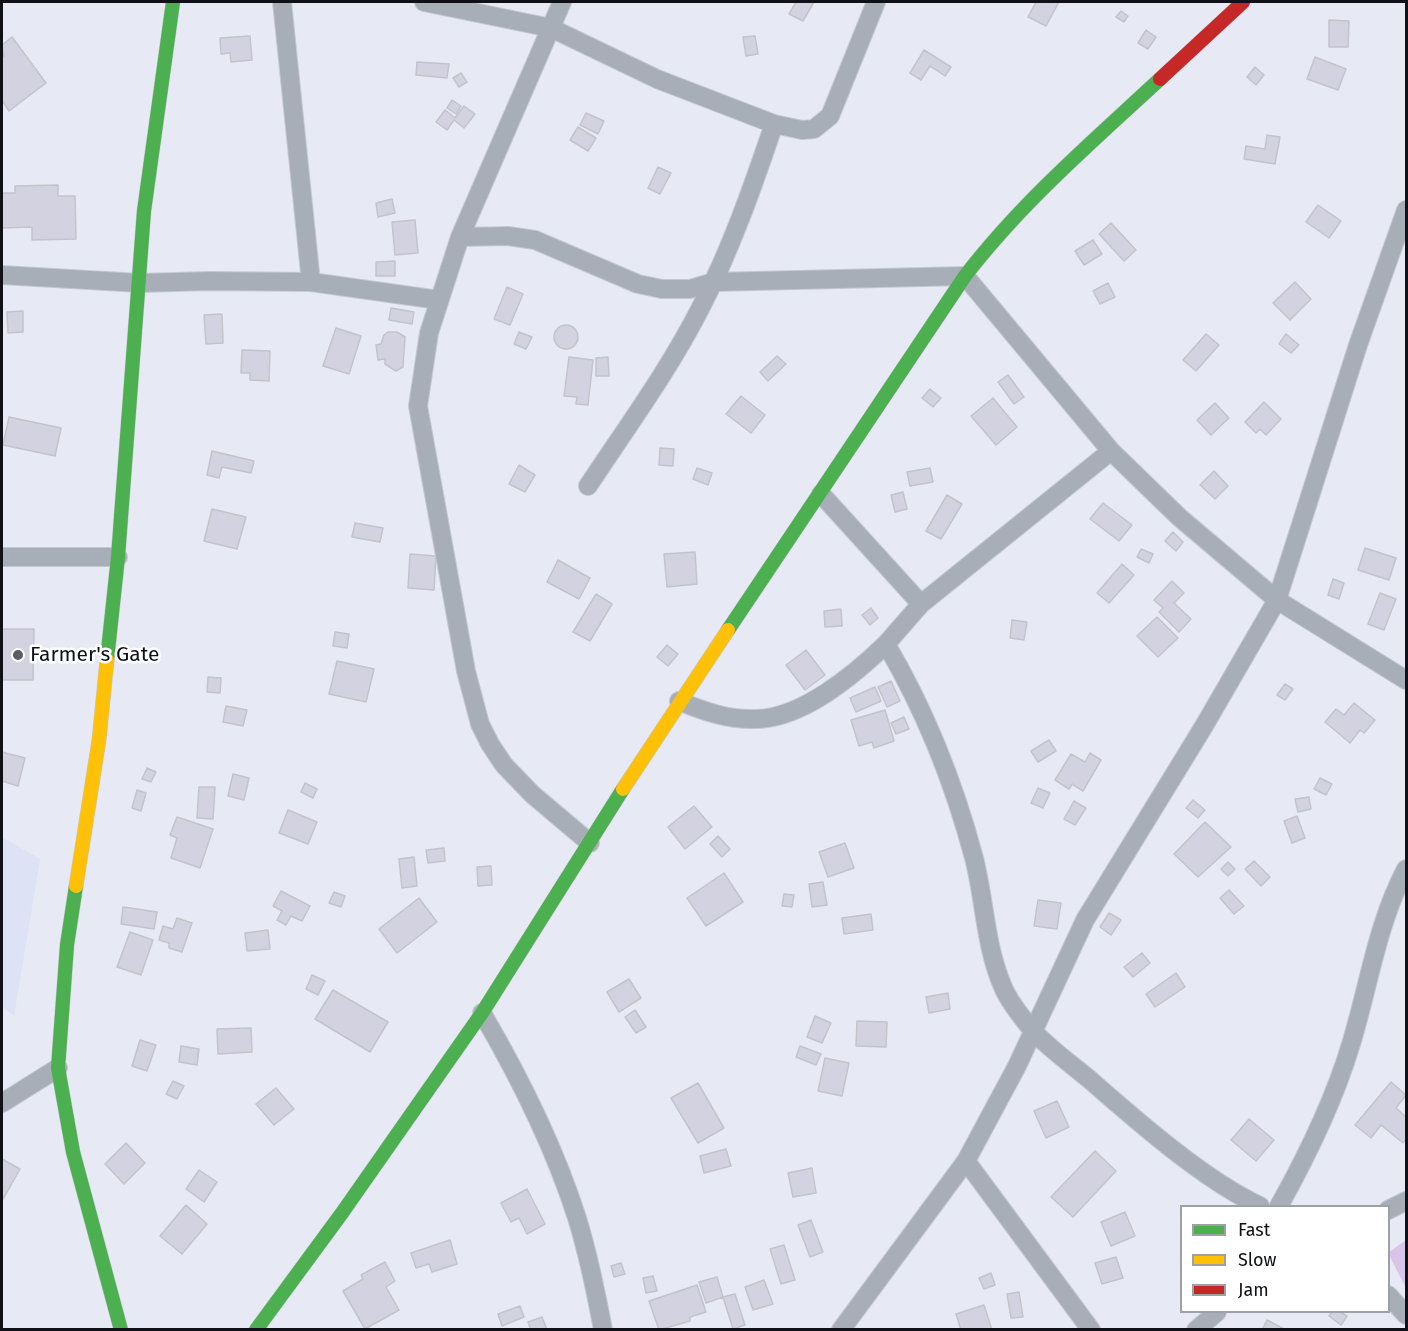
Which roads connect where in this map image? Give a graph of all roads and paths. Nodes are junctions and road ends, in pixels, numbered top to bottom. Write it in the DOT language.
graph roads {
  1 [pos="173,2"];
  2 [pos="282,2"];
  3 [pos="424,2"];
  4 [pos="562,2"];
  5 [pos="876,2"];
  6 [pos="1243,2"];
  7 [pos="551,28"];
  8 [pos="774,124"];
  9 [pos="1407,210"];
  10 [pos="460,237"];
  11 [pos="2,275"];
  12 [pos="965,276"];
  13 [pos="311,282"];
  14 [pos="713,282"];
  15 [pos="140,283"];
  16 [pos="439,300"];
  17 [pos="1111,451"];
  18 [pos="588,486"];
  19 [pos="821,494"];
  20 [pos="2,557"];
  21 [pos="118,557"];
  22 [pos="1277,600"];
  23 [pos="921,604"];
  24 [pos="886,644"];
  25 [pos="1407,680"];
  26 [pos="679,700"];
  27 [pos="590,843"];
  28 [pos="1407,869"];
  29 [pos="482,1013"];
  30 [pos="1034,1032"];
  31 [pos="58,1068"];
  32 [pos="2,1103"];
  33 [pos="966,1161"];
  34 [pos="1407,1201"];
  35 [pos="1258,1205"];
  36 [pos="1280,1205"];
  37 [pos="1390,1210"];
  38 [pos="1390,1296"];
  39 [pos="1407,1315"];
  40 [pos="1213,1319"];
  41 [pos="122,1329"];
  42 [pos="256,1329"];
  43 [pos="603,1329"];
  44 [pos="841,1329"];
  45 [pos="1091,1329"];
  46 [pos="1197,1329"];
  1 -- 15 [label="street"];
  2 -- 13 [label="street"];
  3 -- 7 [label="street"];
  4 -- 7 [label="street"];
  5 -- 8 [label="street"];
  6 -- 12 [label="street"];
  7 -- 8 [label="street"];
  7 -- 10 [label="street"];
  8 -- 14 [label="street"];
  9 -- 22 [label="street"];
  10 -- 14 [label="street"];
  10 -- 16 [label="street"];
  11 -- 15 [label="street"];
  12 -- 14 [label="street"];
  12 -- 17 [label="street"];
  12 -- 19 [label="street"];
  13 -- 15 [label="street"];
  13 -- 16 [label="street"];
  14 -- 18 [label="street"];
  15 -- 21 [label="street"];
  16 -- 27 [label="street"];
  17 -- 22 [label="street"];
  17 -- 23 [label="street"];
  19 -- 23 [label="street"];
  19 -- 26 [label="street"];
  20 -- 21 [label="street"];
  21 -- 31 [label="street"];
  22 -- 25 [label="street"];
  22 -- 30 [label="street"];
  23 -- 24 [label="street"];
  24 -- 26 [label="street"];
  24 -- 30 [label="street"];
  26 -- 27 [label="street"];
  27 -- 29 [label="street"];
  28 -- 36 [label="street"];
  29 -- 42 [label="street"];
  29 -- 43 [label="street"];
  30 -- 33 [label="street"];
  30 -- 35 [label="street"];
  31 -- 32 [label="street"];
  31 -- 41 [label="street"];
  33 -- 44 [label="street"];
  33 -- 45 [label="street"];
  34 -- 37 [label="street"];
  38 -- 39 [label="street"];
  40 -- 46 [label="street"];
}
